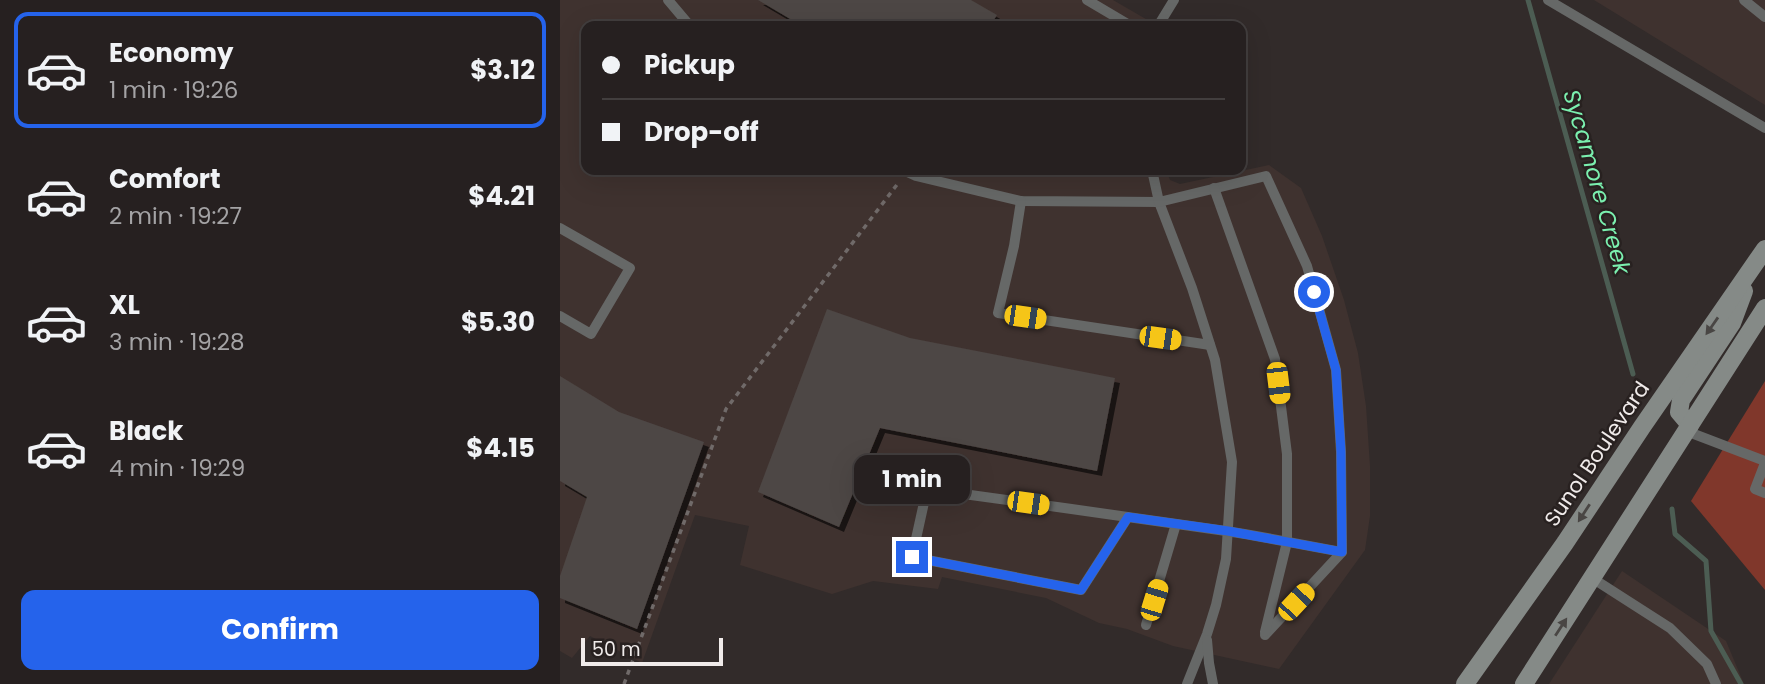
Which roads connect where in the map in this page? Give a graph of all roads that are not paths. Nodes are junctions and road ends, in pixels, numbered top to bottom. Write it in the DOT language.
graph roads {
  1 [pos="668,0"];
  2 [pos="1087,0"];
  3 [pos="1174,0"];
  4 [pos="1548,0"];
  5 [pos="1744,0"];
  6 [pos="1765,17"];
  7 [pos="686,21"];
  8 [pos="1122,21"];
  9 [pos="1161,21"];
  10 [pos="1765,128"];
  11 [pos="914,175"];
  12 [pos="1154,175"];
  13 [pos="1214,188"];
  14 [pos="1021,201"];
  15 [pos="1159,202"];
  16 [pos="560,228"];
  17 [pos="1765,249"];
  18 [pos="1751,271"];
  19 [pos="1765,308"];
  20 [pos="560,316"];
  21 [pos="1210,345"];
  22 [pos="1688,428"];
  23 [pos="1765,462"];
  24 [pos="1765,493"];
  25 [pos="1128,517"];
  26 [pos="1176,524"];
  27 [pos="1228,531"];
  28 [pos="1287,542"];
  29 [pos="1342,552"];
  30 [pos="1592,578"];
  31 [pos="1146,625"];
  32 [pos="1207,634"];
  33 [pos="1187,684"];
  34 [pos="1213,684"];
  35 [pos="1465,684"];
  36 [pos="1524,684"];
  37 [pos="1716,684"];
  1 -- 7 [label="lane"];
  2 -- 8 [label="lane"];
  3 -- 9 [label="lane"];
  4 -- 10 [label="lane"];
  5 -- 6 [label="lane"];
  11 -- 14 [label="lane"];
  12 -- 15 [label="lane"];
  13 -- 15 [label="lane"];
  13 -- 28 [label="lane"];
  13 -- 29 [label="lane"];
  14 -- 15 [label="lane"];
  14 -- 21 [label="lane"];
  15 -- 21 [label="lane"];
  16 -- 20 [label="lane"];
  17 -- 18 [label="main road, Sunol Boulevard"];
  18 -- 22 [label="main road"];
  18 -- 35 [label="main road, Sunol Boulevard, one-way"];
  19 -- 22 [label="main road"];
  21 -- 27 [label="lane"];
  22 -- 23 [label="lane"];
  22 -- 30 [label="main road"];
  23 -- 24 [label="lane"];
  25 -- 25 [label="lane"];
  25 -- 26 [label="lane"];
  26 -- 27 [label="lane"];
  26 -- 31 [label="lane"];
  27 -- 28 [label="lane"];
  27 -- 32 [label="lane"];
  28 -- 29 [label="lane"];
  28 -- 29 [label="lane"];
  36 -- 30 [label="main road, one-way"];
  30 -- 37 [label="lane"];
  32 -- 33 [label="lane"];
  32 -- 34 [label="lane"];
}
